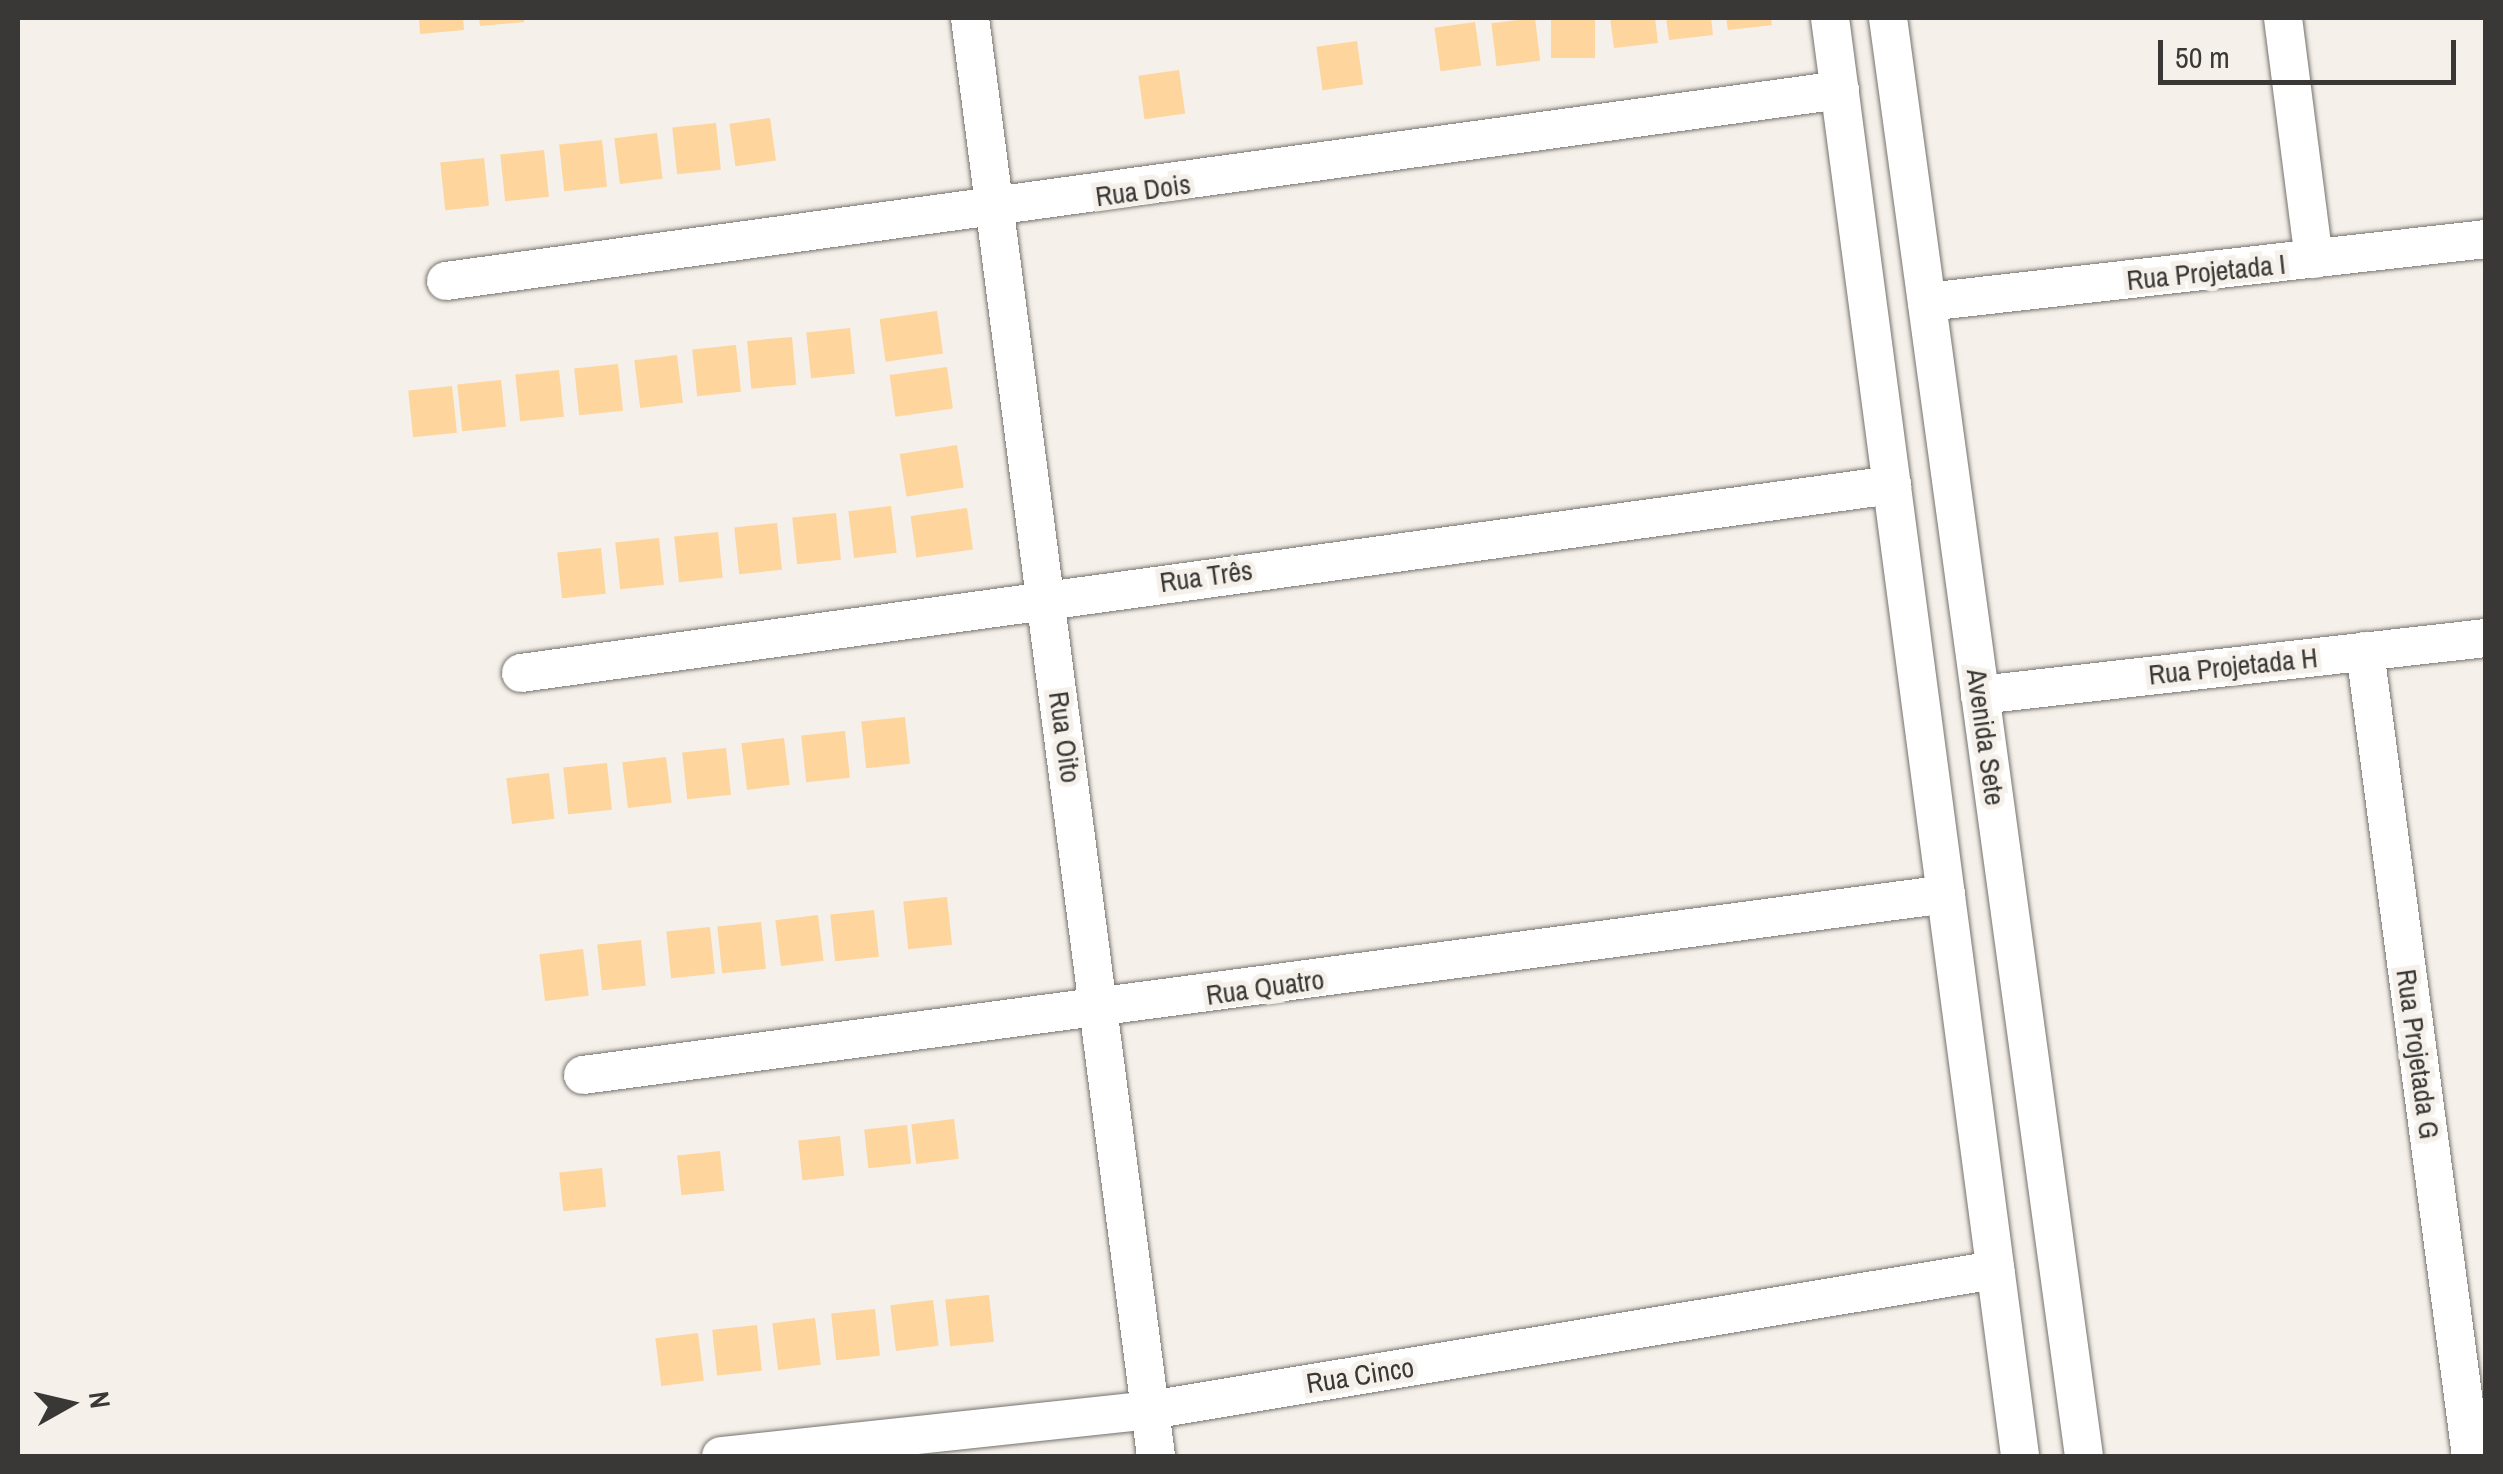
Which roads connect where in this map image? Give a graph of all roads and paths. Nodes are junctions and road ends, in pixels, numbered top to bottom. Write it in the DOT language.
graph roads {
  1 [pos="970,18"];
  2 [pos="1830,18"];
  3 [pos="1888,18"];
  4 [pos="2283,18"];
  5 [pos="1840,90"];
  6 [pos="993,212"];
  7 [pos="2486,240"];
  8 [pos="2314,260"];
  9 [pos="446,281"];
  10 [pos="1927,302"];
  11 [pos="1892,485"];
  12 [pos="1045,598"];
  13 [pos="2486,638"];
  14 [pos="2365,652"];
  15 [pos="522,673"];
  16 [pos="1980,694"];
  17 [pos="1946,894"];
  18 [pos="1104,1009"];
  19 [pos="583,1075"];
  20 [pos="1996,1270"];
  21 [pos="1150,1410"];
  22 [pos="721,1456"];
  23 [pos="1156,1456"];
  24 [pos="2020,1456"];
  25 [pos="2084,1456"];
  26 [pos="2471,1456"];
  1 -- 6 [label="street, Rua Oito"];
  2 -- 5 [label="street"];
  3 -- 10 [label="street, Avenida Sete"];
  4 -- 8 [label="street"];
  5 -- 6 [label="street, Rua Dois"];
  5 -- 11 [label="street"];
  6 -- 9 [label="street, Rua Dois"];
  6 -- 12 [label="street, Rua Oito"];
  7 -- 8 [label="street, Rua Projetada I"];
  8 -- 10 [label="street, Rua Projetada I"];
  10 -- 16 [label="street, Avenida Sete"];
  11 -- 12 [label="street, Rua Três"];
  11 -- 17 [label="street"];
  12 -- 15 [label="street, Rua Três"];
  12 -- 18 [label="street, Rua Oito"];
  13 -- 14 [label="street, Rua Projetada H"];
  14 -- 16 [label="street, Rua Projetada H"];
  14 -- 26 [label="street, Rua Projetada G"];
  16 -- 25 [label="street, Avenida Sete"];
  17 -- 18 [label="street, Rua Quatro"];
  17 -- 20 [label="street"];
  18 -- 19 [label="street, Rua Quatro"];
  18 -- 21 [label="street, Rua Oito"];
  20 -- 21 [label="street, Rua Cinco"];
  20 -- 24 [label="street"];
  21 -- 22 [label="street, Rua Cinco"];
  21 -- 23 [label="street, Rua Oito"];
}
